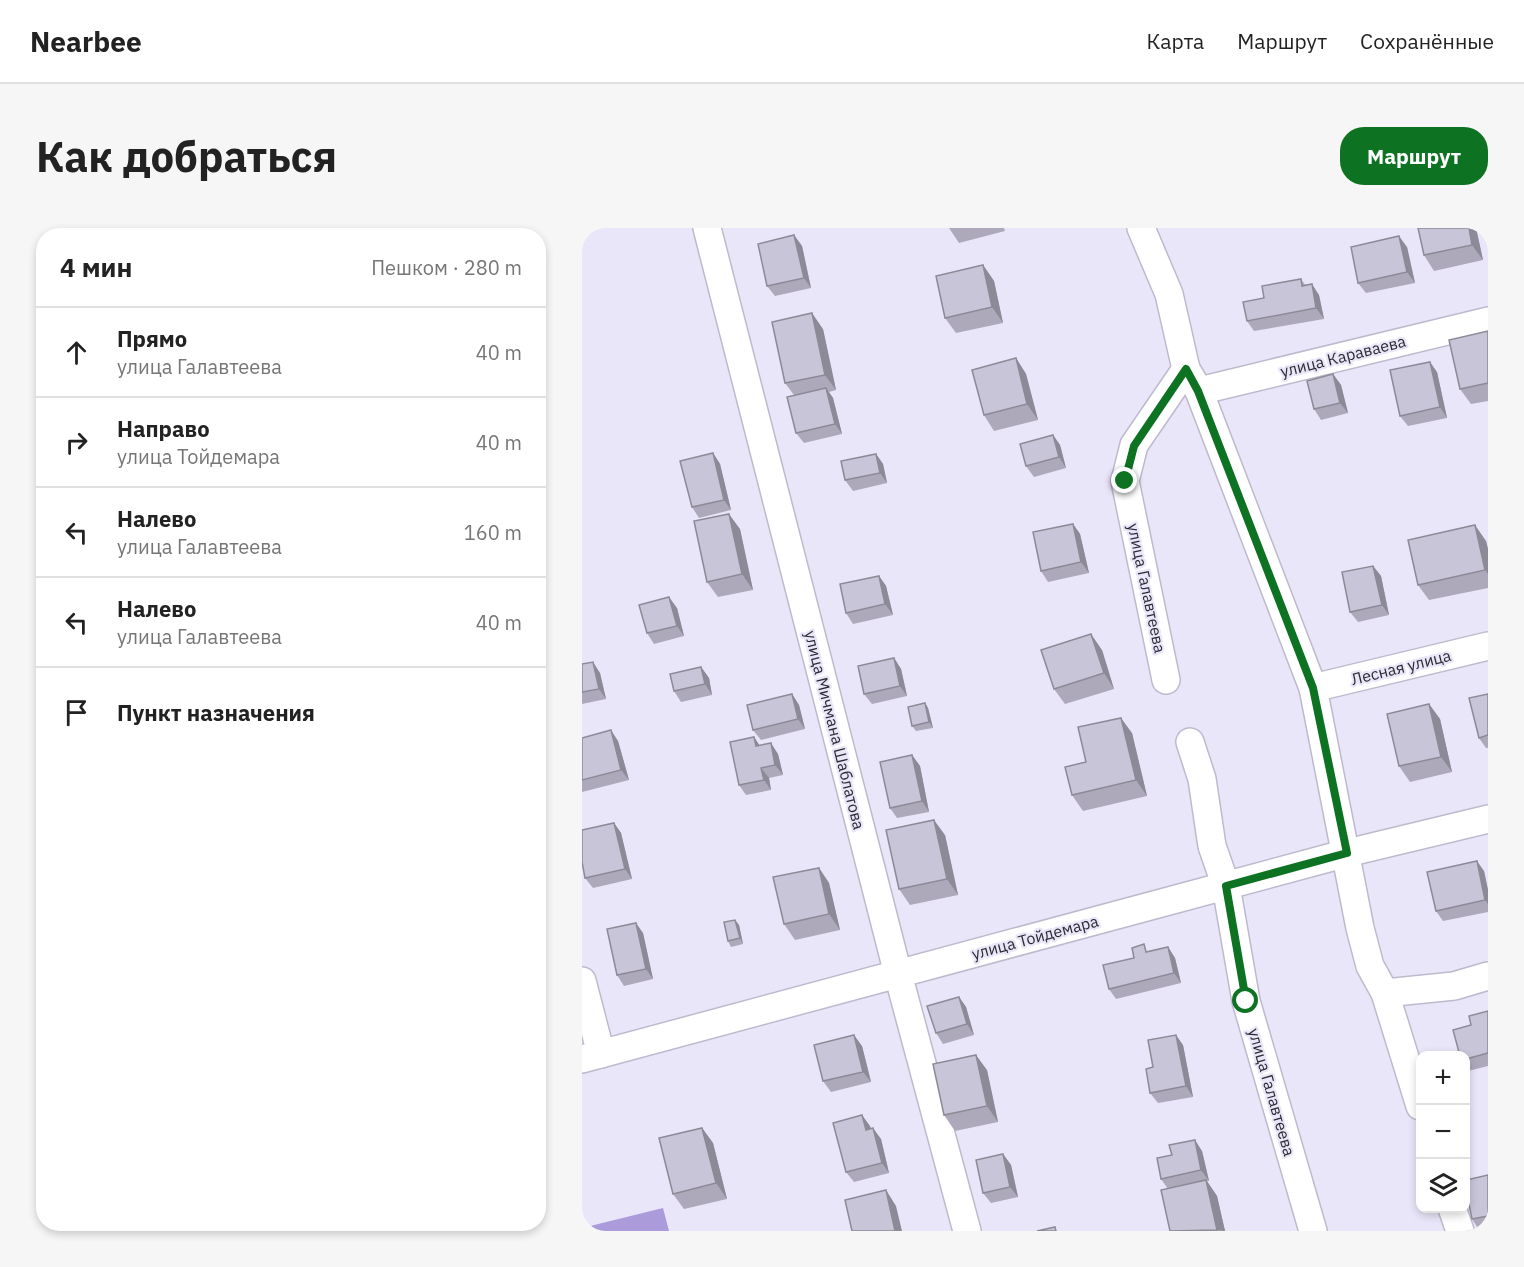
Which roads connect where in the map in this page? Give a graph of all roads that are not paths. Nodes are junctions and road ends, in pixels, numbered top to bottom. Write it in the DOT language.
graph roads {
  1 [pos="707,228"];
  2 [pos="1141,228"];
  3 [pos="1488,321"];
  4 [pos="1192,380"];
  5 [pos="1488,646"];
  6 [pos="1166,680"];
  7 [pos="1313,688"];
  8 [pos="1190,742"];
  9 [pos="1488,819"];
  10 [pos="1347,853"];
  11 [pos="1226,886"];
  12 [pos="898,974"];
  13 [pos="1488,976"];
  14 [pos="582,981"];
  15 [pos="1385,993"];
  16 [pos="591,1057"];
  17 [pos="1420,1105"];
  18 [pos="1453,1213"];
  19 [pos="967,1231"];
  20 [pos="1313,1231"];
  21 [pos="1460,1231"];
  1 -- 12 [label="street, улица Мичмана Шаблатова"];
  2 -- 4 [label="street"];
  3 -- 4 [label="street, улица Караваева"];
  4 -- 6 [label="street, улица Галавтеева"];
  4 -- 7 [label="street"];
  5 -- 7 [label="street, Лесная улица"];
  7 -- 10 [label="street"];
  8 -- 11 [label="street, улица Галавтеева"];
  9 -- 10 [label="street, улица Тойдемара"];
  10 -- 11 [label="street, улица Тойдемара"];
  10 -- 15 [label="street"];
  11 -- 12 [label="street, улица Тойдемара"];
  11 -- 20 [label="street, улица Галавтеева"];
  12 -- 16 [label="street, улица Тойдемара"];
  12 -- 19 [label="street, улица Мичмана Шаблатова"];
  13 -- 15 [label="street"];
  14 -- 16 [label="street"];
  15 -- 17 [label="street"];
  18 -- 21 [label="street"];
}
